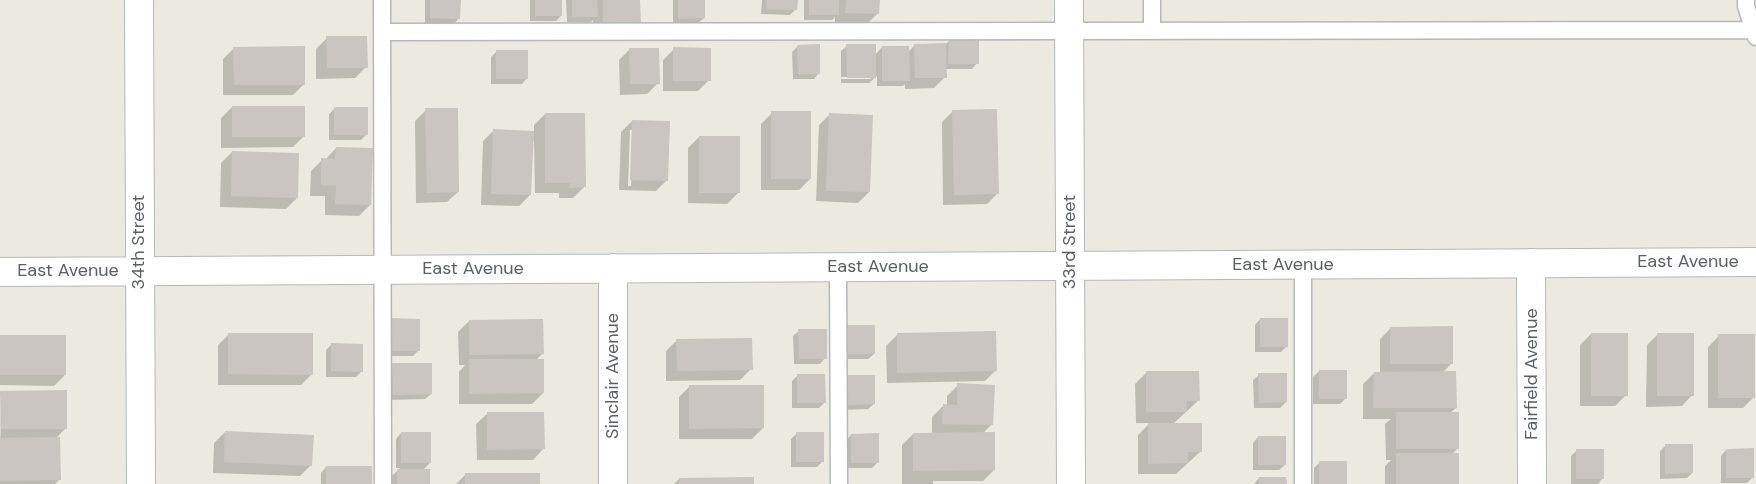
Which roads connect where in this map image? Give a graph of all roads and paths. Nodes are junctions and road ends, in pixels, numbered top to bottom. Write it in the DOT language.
graph roads {
  1 [pos="139,0"];
  2 [pos="382,0"];
  3 [pos="1070,0"];
  4 [pos="1152,0"];
  5 [pos="1746,0"];
  6 [pos="1070,30"];
  7 [pos="1152,30"];
  8 [pos="382,32"];
  9 [pos="1755,33"];
  10 [pos="1756,262"];
  11 [pos="1532,263"];
  12 [pos="1303,264"];
  13 [pos="1070,266"];
  14 [pos="838,267"];
  15 [pos="613,268"];
  16 [pos="383,270"];
  17 [pos="139,271"];
  18 [pos="0,272"];
  19 [pos="141,484"];
  20 [pos="383,484"];
  21 [pos="613,484"];
  22 [pos="839,484"];
  23 [pos="1071,484"];
  24 [pos="1304,484"];
  25 [pos="1532,484"];
  1 -- 17 [label="street, 34th Street"];
  2 -- 8 [label="lane"];
  3 -- 6 [label="street, 33rd Street"];
  4 -- 7 [label="lane"];
  5 -- 9 [label="lane"];
  6 -- 7 [label="lane"];
  6 -- 8 [label="lane"];
  6 -- 13 [label="street, 33rd Street"];
  7 -- 9 [label="lane"];
  8 -- 16 [label="lane"];
  10 -- 11 [label="street, East Avenue"];
  11 -- 12 [label="street, East Avenue"];
  11 -- 25 [label="street, Fairfield Avenue"];
  12 -- 13 [label="street, East Avenue"];
  12 -- 24 [label="lane"];
  13 -- 14 [label="street, East Avenue"];
  13 -- 23 [label="street, 33rd Street"];
  14 -- 15 [label="street, East Avenue"];
  14 -- 22 [label="lane"];
  15 -- 16 [label="street, East Avenue"];
  15 -- 21 [label="street, Sinclair Avenue"];
  16 -- 17 [label="street, East Avenue"];
  16 -- 20 [label="lane"];
  17 -- 18 [label="street, East Avenue"];
  17 -- 19 [label="street, 34th Street"];
}
